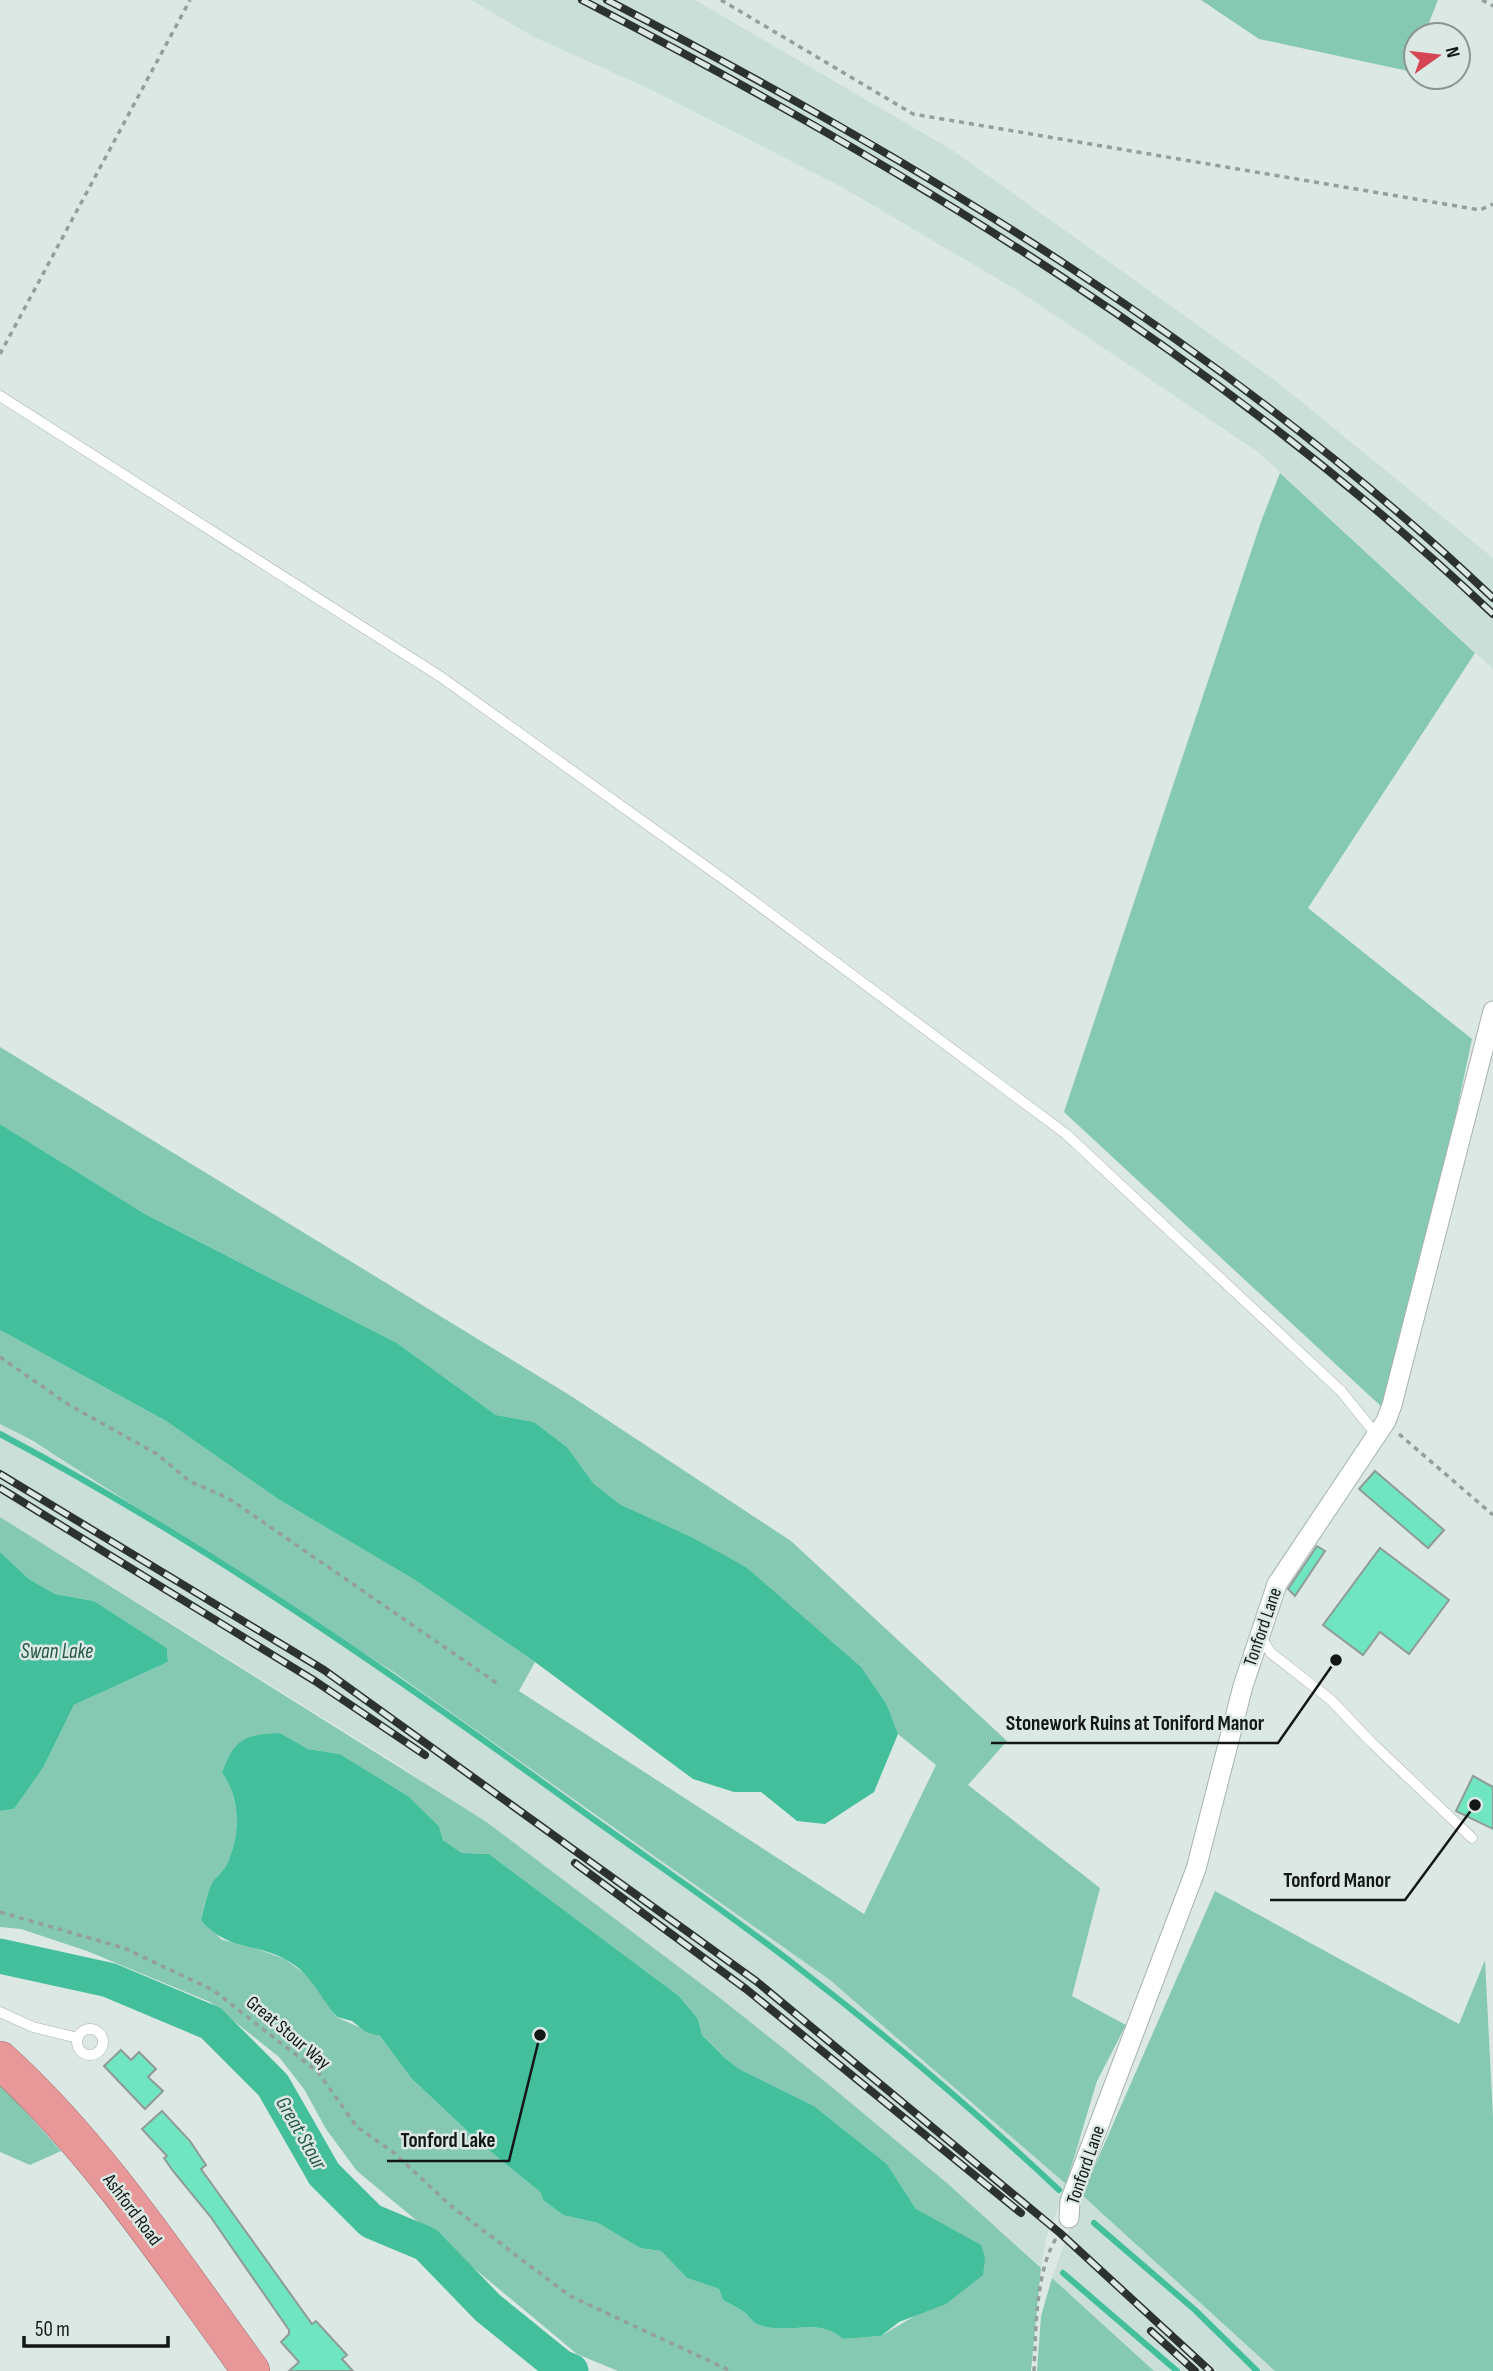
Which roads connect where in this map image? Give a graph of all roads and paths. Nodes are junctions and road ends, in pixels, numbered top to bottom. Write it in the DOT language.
graph roads {
  1 [pos="190,0"];
  2 [pos="721,0"];
  3 [pos="1482,0"];
  4 [pos="1493,6"];
  5 [pos="1493,204"];
  6 [pos="0,355"];
  7 [pos="0,396"];
  8 [pos="1493,1011"];
  9 [pos="0,1357"];
  10 [pos="1381,1427"];
  11 [pos="1493,1515"];
  12 [pos="1259,1634"];
  13 [pos="498,1684"];
  14 [pos="1472,1838"];
  15 [pos="0,1912"];
  16 [pos="0,2012"];
  17 [pos="78,2038"];
  18 [pos="0,2060"];
  19 [pos="1069,2218"];
  20 [pos="251,2371"];
  21 [pos="731,2371"];
  22 [pos="1034,2371"];
  1 -- 6 [label="path"];
  2 -- 5 [label="path"];
  3 -- 4 [label="path"];
  7 -- 10 [label="lane"];
  8 -- 10 [label="street, Tonford Lane"];
  9 -- 13 [label="path"];
  10 -- 11 [label="path"];
  10 -- 12 [label="street, Tonford Lane"];
  12 -- 14 [label="lane"];
  12 -- 19 [label="street, Tonford Lane"];
  15 -- 21 [label="path, Great Stour Way"];
  16 -- 17 [label="lane"];
  18 -- 20 [label="highway, Ashford Road"];
  19 -- 22 [label="path"];
}
